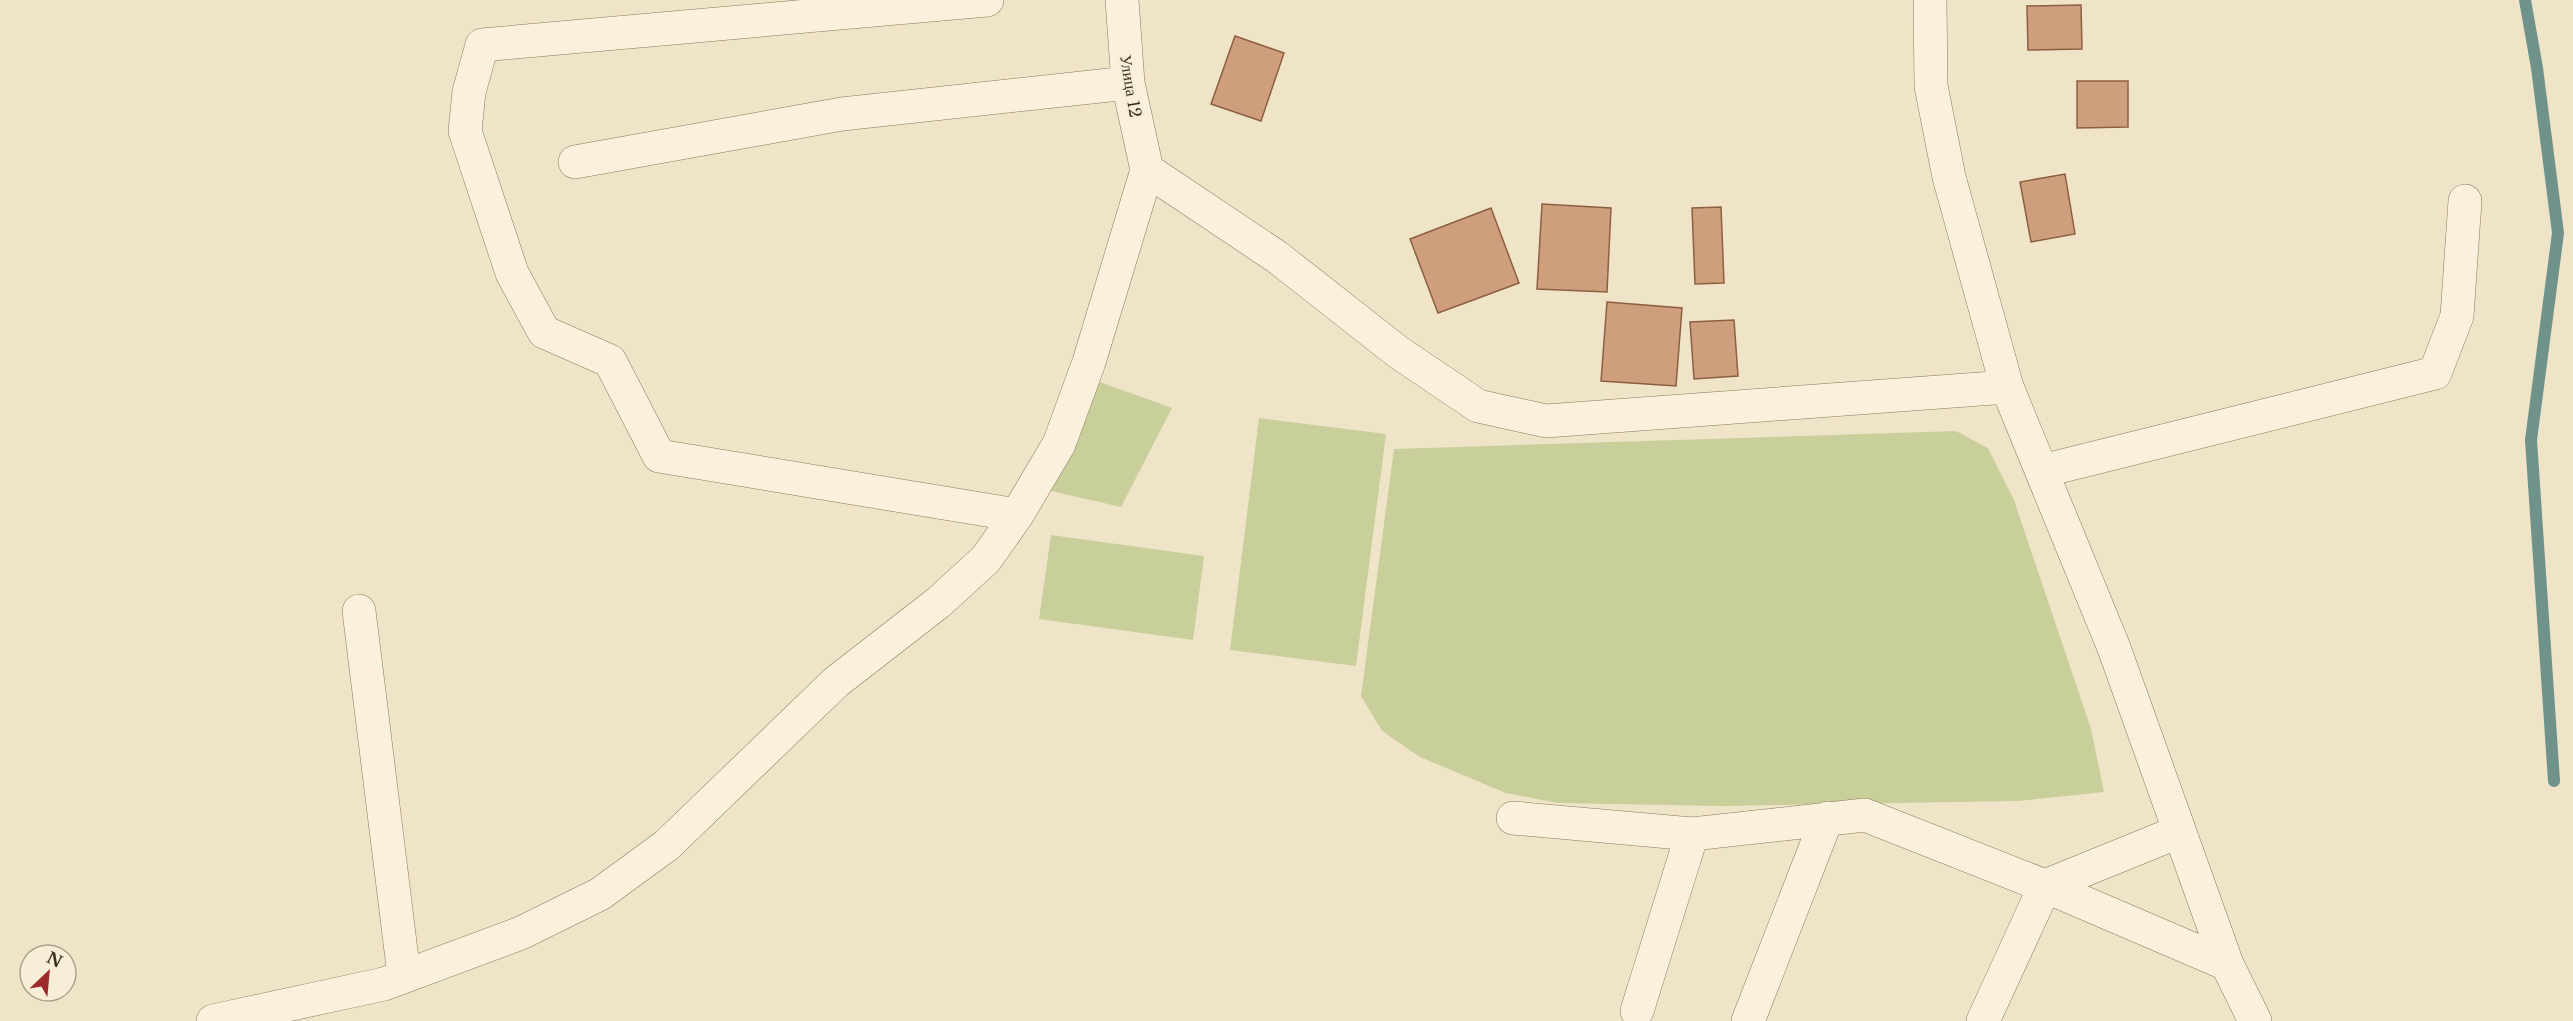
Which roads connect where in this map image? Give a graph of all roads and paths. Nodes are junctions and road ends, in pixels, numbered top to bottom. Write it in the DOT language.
graph roads {
  1 [pos="987,0"];
  2 [pos="1122,0"];
  3 [pos="1930,0"];
  4 [pos="1128,83"];
  5 [pos="575,162"];
  6 [pos="1147,170"];
  7 [pos="2465,201"];
  8 [pos="2007,387"];
  9 [pos="2042,471"];
  10 [pos="1017,515"];
  11 [pos="358,611"];
  12 [pos="1513,818"];
  13 [pos="1827,818"];
  14 [pos="2178,832"];
  15 [pos="1692,834"];
  16 [pos="2045,886"];
  17 [pos="2227,964"];
  18 [pos="404,975"];
  19 [pos="1637,1011"];
  20 [pos="213,1021"];
  21 [pos="1748,1021"];
  22 [pos="1983,1021"];
  23 [pos="2255,1021"];
  1 -- 10 [label="street"];
  2 -- 4 [label="street, Улица 12"];
  3 -- 8 [label="street"];
  4 -- 5 [label="street"];
  4 -- 6 [label="street, Улица 12"];
  6 -- 8 [label="street"];
  6 -- 10 [label="street"];
  7 -- 9 [label="street"];
  8 -- 9 [label="street"];
  9 -- 14 [label="street"];
  10 -- 18 [label="street"];
  11 -- 18 [label="street"];
  12 -- 15 [label="street"];
  13 -- 15 [label="street"];
  13 -- 16 [label="street"];
  13 -- 21 [label="street"];
  14 -- 16 [label="street"];
  14 -- 17 [label="street"];
  15 -- 19 [label="street"];
  16 -- 17 [label="street"];
  16 -- 22 [label="street"];
  17 -- 23 [label="street"];
  18 -- 20 [label="street"];
}
